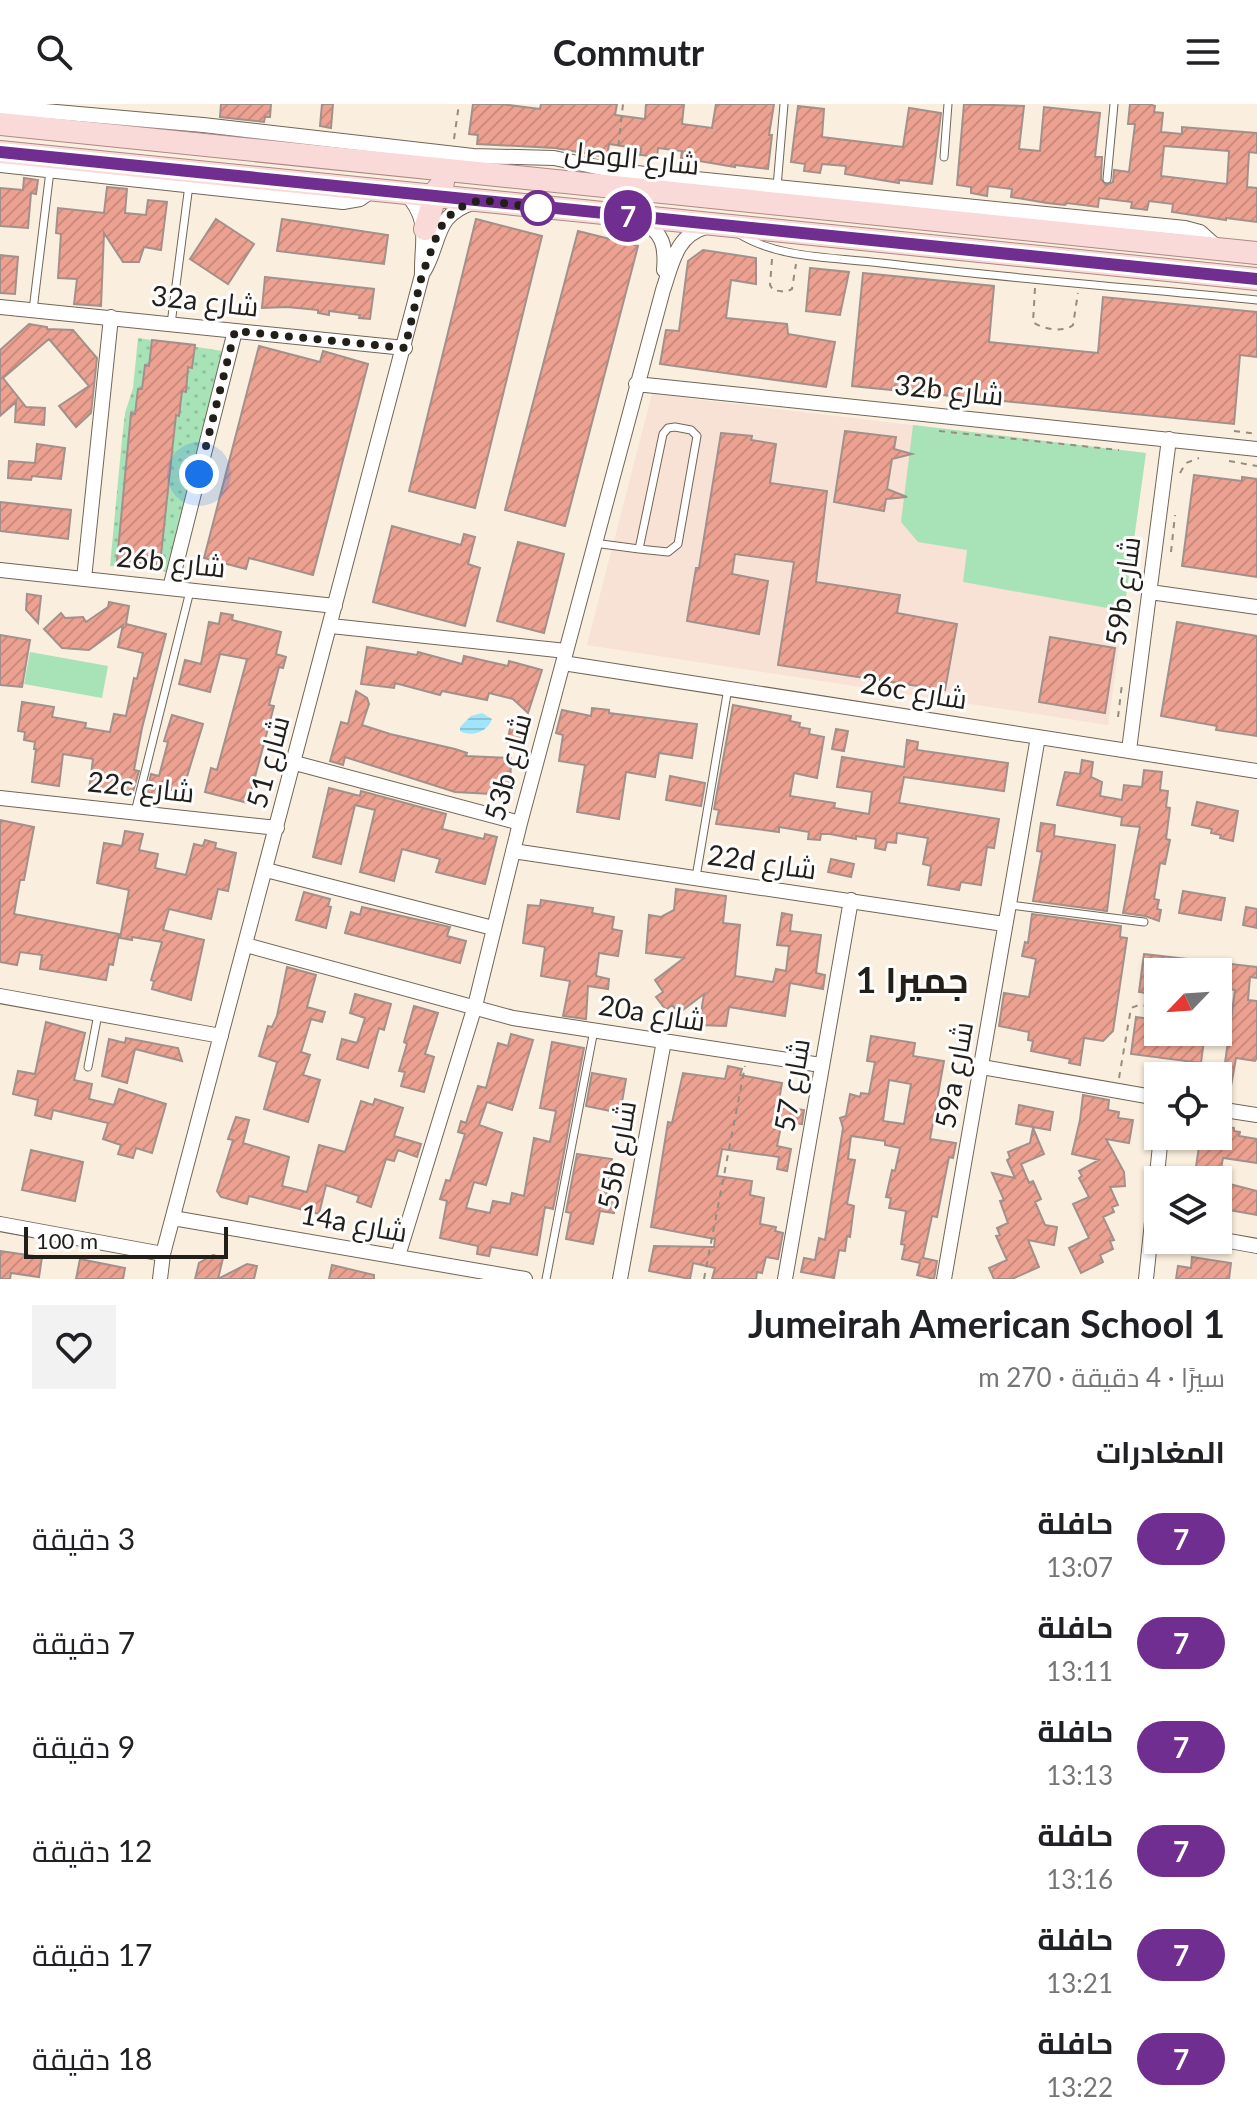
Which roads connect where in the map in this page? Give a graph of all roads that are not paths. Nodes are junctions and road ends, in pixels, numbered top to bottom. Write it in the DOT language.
graph roads {
  1 [pos="784,104"];
  2 [pos="948,104"];
  3 [pos="1114,104"];
  4 [pos="0,107"];
  5 [pos="0,124"];
  6 [pos="0,152"];
  7 [pos="944,157"];
  8 [pos="0,165"];
  9 [pos="50,171"];
  10 [pos="1107,179"];
  11 [pos="189,185"];
  12 [pos="777,187"];
  13 [pos="375,189"];
  14 [pos="659,191"];
  15 [pos="405,192"];
  16 [pos="436,195"];
  17 [pos="480,200"];
  18 [pos="634,216"];
  19 [pos="724,224"];
  20 [pos="425,229"];
  21 [pos="1219,250"];
  22 [pos="1255,256"];
  23 [pos="1218,274"];
  24 [pos="422,275"];
  25 [pos="1257,279"];
  26 [pos="663,290"];
  27 [pos="1257,300"];
  28 [pos="0,307"];
  29 [pos="33,310"];
  30 [pos="111,317"];
  31 [pos="171,324"];
  32 [pos="235,331"];
  33 [pos="405,348"];
  34 [pos="636,384"];
  35 [pos="1169,439"];
  36 [pos="1257,449"];
  37 [pos="594,543"];
  38 [pos="639,549"];
  39 [pos="0,570"];
  40 [pos="84,579"];
  41 [pos="170,588"];
  42 [pos="190,591"];
  43 [pos="1150,592"];
  44 [pos="335,606"];
  45 [pos="1257,607"];
  46 [pos="331,626"];
  47 [pos="565,657"];
  48 [pos="728,688"];
  49 [pos="1038,737"];
  50 [pos="1129,750"];
  51 [pos="295,763"];
  52 [pos="1257,771"];
  53 [pos="0,798"];
  54 [pos="135,812"];
  55 [pos="520,823"];
  56 [pos="277,828"];
  57 [pos="513,851"];
  58 [pos="266,870"];
  59 [pos="695,879"];
  60 [pos="851,900"];
  61 [pos="1008,904"];
  62 [pos="1144,922"];
  63 [pos="1004,924"];
  64 [pos="493,928"];
  65 [pos="246,945"];
  66 [pos="0,996"];
  67 [pos="475,1006"];
  68 [pos="98,1014"];
  69 [pos="594,1030"];
  70 [pos="221,1036"];
  71 [pos="664,1041"];
  72 [pos="821,1065"];
  73 [pos="88,1067"];
  74 [pos="982,1067"];
  75 [pos="1144,1096"];
  76 [pos="1232,1111"];
  77 [pos="1257,1115"];
  78 [pos="173,1218"];
  79 [pos="0,1224"];
  80 [pos="1232,1242"];
  81 [pos="1257,1246"];
  82 [pos="1150,1254"];
  83 [pos="398,1256"];
  84 [pos="162,1258"];
  85 [pos="151,1279"];
  86 [pos="160,1279"];
  87 [pos="525,1279"];
  88 [pos="546,1279"];
  89 [pos="620,1279"];
  90 [pos="785,1279"];
  91 [pos="944,1279"];
  92 [pos="1146,1279"];
  1 -- 12 [label="lane"];
  2 -- 7 [label="lane"];
  3 -- 10 [label="lane"];
  4 -- 12 [label="street"];
  5 -- 14 [label="main road, شارع الوصل"];
  6 -- 13 [label="main road, شارع الوصل"];
  8 -- 9 [label="street"];
  9 -- 11 [label="street"];
  9 -- 29 [label="lane"];
  11 -- 13 [label="street"];
  11 -- 31 [label="lane"];
  12 -- 21 [label="street"];
  13 -- 15 [label="main road, شارع الوصل"];
  14 -- 16 [label="main road"];
  14 -- 21 [label="main road, شارع الوصل"];
  15 -- 16 [label="main road, شارع الوصل"];
  15 -- 20 [label="street"];
  16 -- 17 [label="main road, شارع الوصل"];
  16 -- 20 [label="main road"];
  17 -- 18 [label="main road, شارع الوصل"];
  17 -- 24 [label="street, شارع 51"];
  18 -- 19 [label="main road, شارع الوصل"];
  18 -- 26 [label="street, 53b شارع"];
  19 -- 23 [label="main road, شارع الوصل"];
  19 -- 26 [label="street, 53b شارع"];
  19 -- 27 [label="lane"];
  20 -- 24 [label="street, شارع 51"];
  21 -- 22 [label="main road, شارع الوصل"];
  22 -- 23 [label="main road"];
  23 -- 25 [label="main road, شارع الوصل"];
  24 -- 33 [label="street, شارع 51"];
  26 -- 34 [label="street, 53b شارع"];
  28 -- 29 [label="street, 32a شارع"];
  29 -- 30 [label="street, 32a شارع"];
  30 -- 31 [label="street, 32a شارع"];
  30 -- 40 [label="street"];
  31 -- 32 [label="street, 32a شارع"];
  32 -- 33 [label="street, 32a شارع"];
  32 -- 41 [label="street"];
  33 -- 44 [label="street, شارع 51"];
  34 -- 35 [label="street, 32b شارع"];
  34 -- 37 [label="street, 53b شارع"];
  35 -- 36 [label="street, 32b شارع"];
  35 -- 43 [label="street, 59b شارع"];
  37 -- 38 [label="lane"];
  37 -- 47 [label="street, 53b شارع"];
  38 -- 38 [label="lane"];
  39 -- 40 [label="street, 26b شارع"];
  40 -- 41 [label="street, 26b شارع"];
  41 -- 42 [label="street, 26b شارع"];
  42 -- 44 [label="street, 26b شارع"];
  42 -- 54 [label="lane"];
  43 -- 45 [label="street"];
  43 -- 50 [label="street, 59b شارع"];
  44 -- 46 [label="street, شارع 51"];
  46 -- 47 [label="street, 26c شارع"];
  46 -- 51 [label="street, شارع 51"];
  47 -- 48 [label="street, 26c شارع"];
  47 -- 55 [label="street, 53b شارع"];
  48 -- 49 [label="street, 26c شارع"];
  48 -- 59 [label="lane"];
  49 -- 50 [label="street, 26c شارع"];
  49 -- 61 [label="street, 59a شارع"];
  50 -- 52 [label="street, 26c شارع"];
  51 -- 55 [label="street"];
  51 -- 56 [label="street, شارع 51"];
  53 -- 54 [label="street, 22c شارع"];
  54 -- 56 [label="street, 22c شارع"];
  55 -- 57 [label="street, 53b شارع"];
  56 -- 58 [label="street, شارع 51"];
  57 -- 59 [label="street, 22d شارع"];
  57 -- 64 [label="street, 53b شارع"];
  58 -- 64 [label="street"];
  58 -- 65 [label="street, شارع 51"];
  59 -- 60 [label="street, 22d شارع"];
  60 -- 63 [label="street, 22d شارع"];
  60 -- 72 [label="street, شارع 57"];
  61 -- 62 [label="lane"];
  61 -- 63 [label="street, 59a شارع"];
  63 -- 74 [label="street, 59a شارع"];
  64 -- 67 [label="street, 53b شارع"];
  65 -- 67 [label="street, 20a شارع"];
  65 -- 70 [label="street, شارع 51"];
  66 -- 68 [label="street"];
  67 -- 69 [label="street, 20a شارع"];
  67 -- 83 [label="street, 53b شارع"];
  68 -- 70 [label="street"];
  68 -- 73 [label="lane"];
  69 -- 71 [label="street, 20a شارع"];
  69 -- 88 [label="lane"];
  70 -- 78 [label="street, شارع 51"];
  71 -- 72 [label="street, 20a شارع"];
  71 -- 89 [label="street, 55b شارع"];
  72 -- 90 [label="street, شارع 57"];
  74 -- 75 [label="street"];
  74 -- 91 [label="street, 59a شارع"];
  76 -- 77 [label="street"];
  78 -- 83 [label="street, 14a شارع"];
  78 -- 84 [label="street, شارع 51"];
  79 -- 84 [label="street"];
  80 -- 81 [label="street"];
  82 -- 92 [label="street"];
  83 -- 87 [label="street, 14a شارع"];
  84 -- 85 [label="street, شارع 51"];
  84 -- 86 [label="street, شارع 51"];
}
